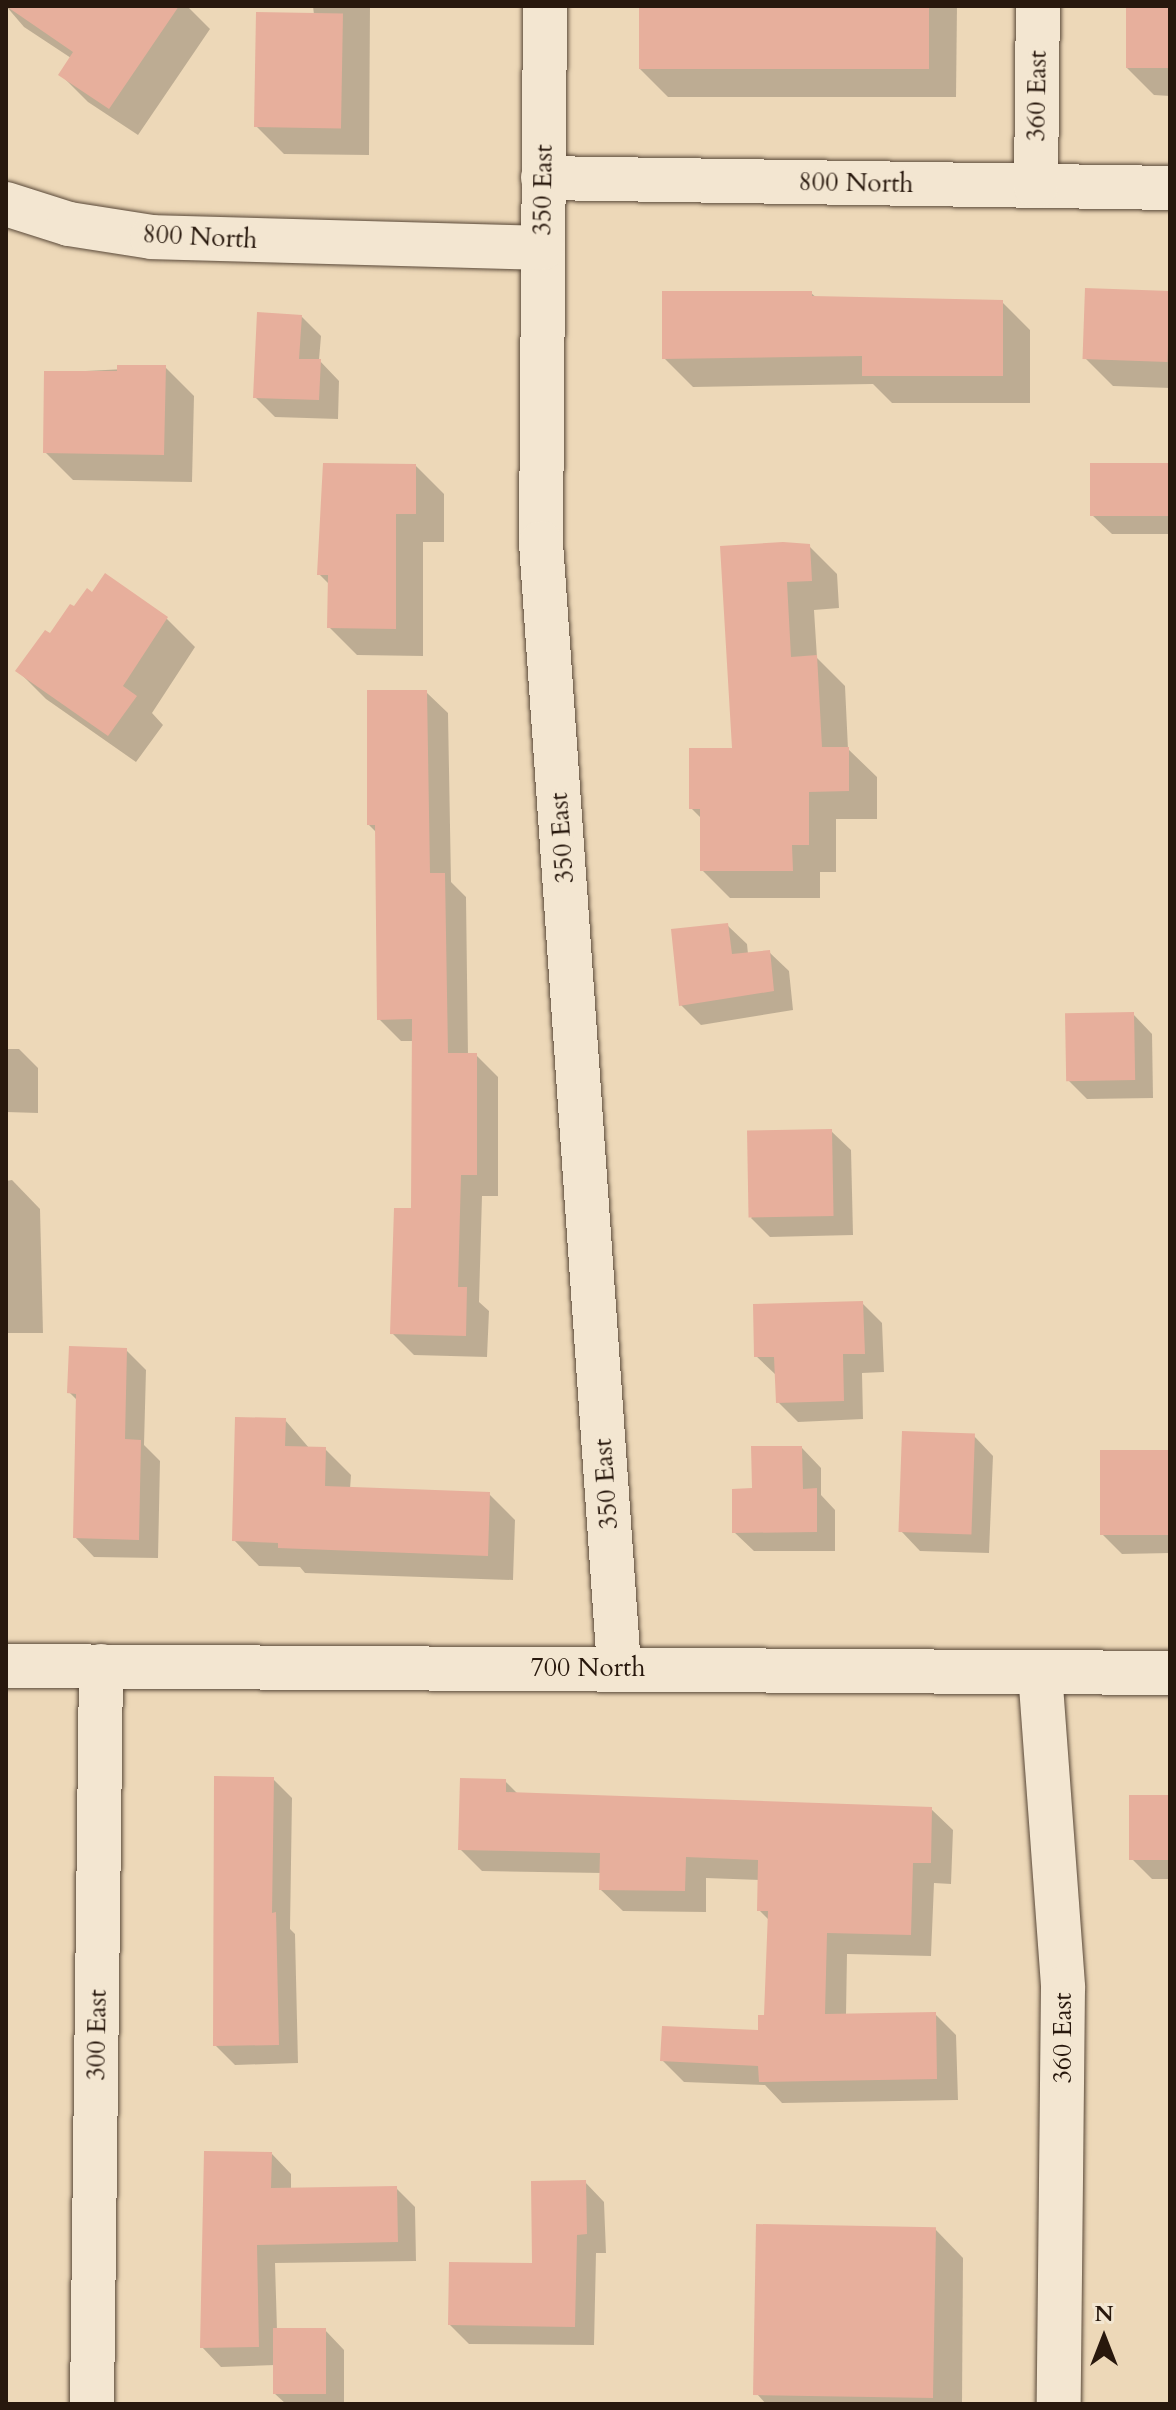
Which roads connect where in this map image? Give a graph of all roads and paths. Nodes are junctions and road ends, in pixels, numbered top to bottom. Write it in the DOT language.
graph roads {
  1 [pos="545,6"];
  2 [pos="1038,6"];
  3 [pos="543,178"];
  4 [pos="1036,186"];
  5 [pos="1170,188"];
  6 [pos="6,204"];
  7 [pos="542,248"];
  8 [pos="6,1666"];
  9 [pos="101,1666"];
  10 [pos="619,1668"];
  11 [pos="1040,1672"];
  12 [pos="1170,1673"];
  13 [pos="92,2404"];
  14 [pos="1059,2404"];
  1 -- 3 [label="street, 350 East"];
  2 -- 4 [label="street, 360 East"];
  3 -- 4 [label="street, 800 North"];
  3 -- 7 [label="street, 350 East"];
  4 -- 5 [label="street, 800 North"];
  6 -- 7 [label="street, 800 North"];
  7 -- 10 [label="street, 350 East"];
  8 -- 9 [label="street, 700 North"];
  9 -- 10 [label="street, 700 North"];
  9 -- 13 [label="street, 300 East"];
  10 -- 11 [label="street, 700 North"];
  11 -- 12 [label="street, 700 North"];
  11 -- 14 [label="street, 360 East"];
}
